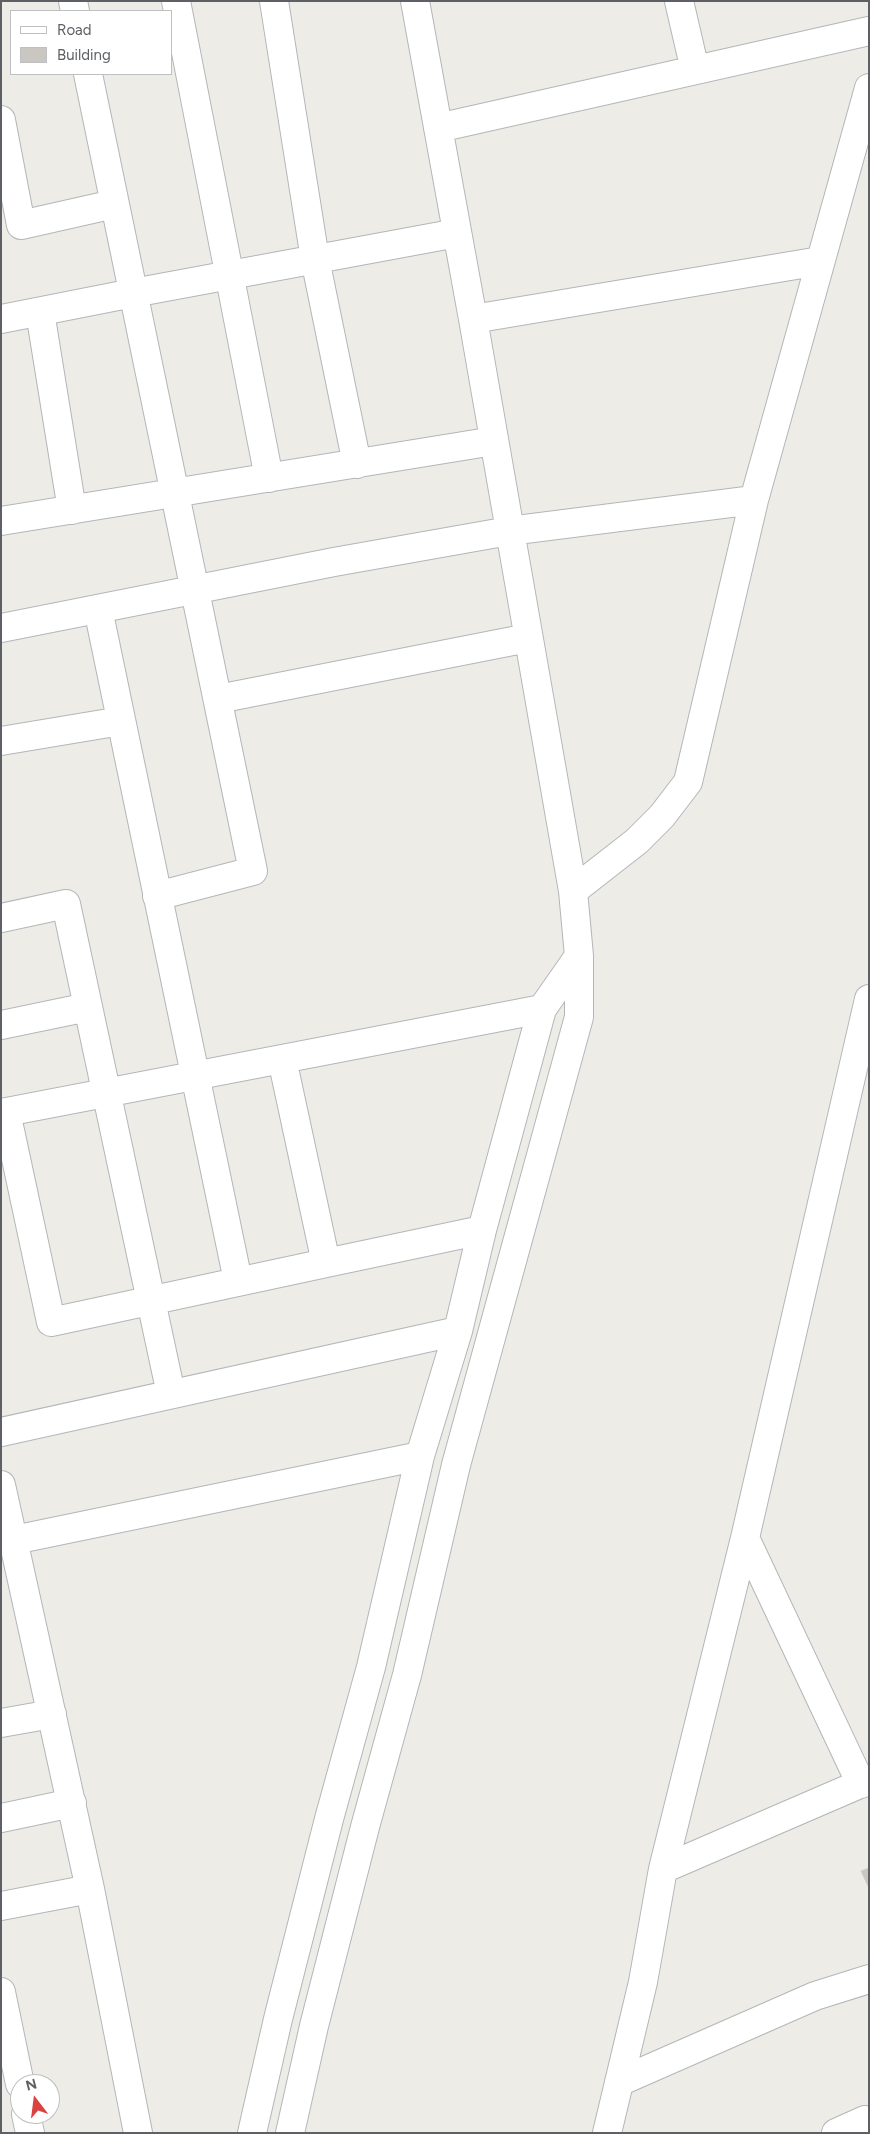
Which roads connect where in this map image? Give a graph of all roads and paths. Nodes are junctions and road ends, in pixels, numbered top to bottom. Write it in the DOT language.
graph roads {
  1 [pos="176,1"];
  2 [pos="274,1"];
  3 [pos="415,1"];
  4 [pos="679,1"];
  5 [pos="869,31"];
  6 [pos="695,70"];
  7 [pos="88,75"];
  8 [pos="869,88"];
  9 [pos="1,120"];
  10 [pos="438,128"];
  11 [pos="114,204"];
  12 [pos="11,228"];
  13 [pos="457,233"];
  14 [pos="315,260"];
  15 [pos="820,261"];
  16 [pos="229,276"];
  17 [pos="133,293"];
  18 [pos="40,312"];
  19 [pos="473,318"];
  20 [pos="1,319"];
  21 [pos="494,441"];
  22 [pos="358,464"];
  23 [pos="269,478"];
  24 [pos="175,493"];
  25 [pos="754,500"];
  26 [pos="72,510"];
  27 [pos="1,521"];
  28 [pos="509,531"];
  29 [pos="194,589"];
  30 [pos="98,609"];
  31 [pos="1,628"];
  32 [pos="528,638"];
  33 [pos="218,699"];
  34 [pos="121,721"];
  35 [pos="1,741"];
  36 [pos="573,891"];
  37 [pos="157,896"];
  38 [pos="1,918"];
  39 [pos="580,956"];
  40 [pos="869,999"];
  41 [pos="88,1007"];
  42 [pos="542,1009"];
  43 [pos="1,1024"];
  44 [pos="282,1059"];
  45 [pos="195,1076"];
  46 [pos="106,1093"];
  47 [pos="4,1113"];
  48 [pos="482,1230"];
  49 [pos="326,1263"];
  50 [pos="238,1281"];
  51 [pos="152,1300"];
  52 [pos="458,1331"];
  53 [pos="171,1394"];
  54 [pos="1,1432"];
  55 [pos="420,1456"];
  56 [pos="1,1485"];
  57 [pos="745,1538"];
  58 [pos="14,1540"];
  59 [pos="52,1714"];
  60 [pos="1,1723"];
  61 [pos="865,1782"];
  62 [pos="72,1804"];
  63 [pos="1,1818"];
  64 [pos="663,1869"];
  65 [pos="90,1889"];
  66 [pos="1,1906"];
  67 [pos="869,1979"];
  68 [pos="2,1994"];
  69 [pos="18,2074"];
  70 [pos="619,2082"];
  71 [pos="865,2120"];
  72 [pos="138,2133"];
  73 [pos="252,2133"];
  74 [pos="290,2133"];
  75 [pos="607,2133"];
  76 [pos="836,2133"];
  1 -- 16 [label="street"];
  2 -- 14 [label="street"];
  3 -- 10 [label="street"];
  4 -- 6 [label="street"];
  5 -- 6 [label="street"];
  6 -- 10 [label="street"];
  7 -- 11 [label="street"];
  8 -- 15 [label="street"];
  9 -- 12 [label="street"];
  10 -- 13 [label="street"];
  11 -- 12 [label="street"];
  11 -- 17 [label="street"];
  13 -- 14 [label="street"];
  13 -- 19 [label="street"];
  14 -- 16 [label="street"];
  14 -- 22 [label="street"];
  15 -- 19 [label="street"];
  15 -- 25 [label="street"];
  16 -- 17 [label="street"];
  16 -- 23 [label="street"];
  17 -- 18 [label="street"];
  17 -- 24 [label="street"];
  18 -- 20 [label="street"];
  18 -- 26 [label="street"];
  19 -- 21 [label="street"];
  21 -- 22 [label="street"];
  21 -- 28 [label="street"];
  22 -- 23 [label="street"];
  23 -- 24 [label="street"];
  24 -- 26 [label="street"];
  24 -- 29 [label="street"];
  25 -- 28 [label="street"];
  25 -- 36 [label="street"];
  26 -- 27 [label="street"];
  28 -- 29 [label="street"];
  28 -- 32 [label="street"];
  29 -- 30 [label="street"];
  29 -- 33 [label="street"];
  30 -- 31 [label="street"];
  30 -- 34 [label="street"];
  32 -- 33 [label="street"];
  32 -- 36 [label="street"];
  33 -- 37 [label="street"];
  34 -- 35 [label="street"];
  34 -- 37 [label="street"];
  36 -- 39 [label="street"];
  37 -- 45 [label="street"];
  38 -- 41 [label="street"];
  39 -- 42 [label="street"];
  39 -- 74 [label="street"];
  40 -- 57 [label="street"];
  41 -- 43 [label="street"];
  41 -- 46 [label="street"];
  42 -- 44 [label="street"];
  42 -- 48 [label="street"];
  44 -- 45 [label="street"];
  44 -- 49 [label="street"];
  45 -- 46 [label="street"];
  45 -- 50 [label="street"];
  46 -- 47 [label="street"];
  46 -- 51 [label="street"];
  47 -- 51 [label="street"];
  48 -- 49 [label="street"];
  48 -- 52 [label="street"];
  49 -- 50 [label="street"];
  50 -- 51 [label="street"];
  51 -- 53 [label="street"];
  52 -- 53 [label="street"];
  52 -- 55 [label="street"];
  53 -- 54 [label="street"];
  55 -- 58 [label="street"];
  55 -- 73 [label="street"];
  56 -- 58 [label="street"];
  57 -- 61 [label="street"];
  57 -- 64 [label="street"];
  58 -- 59 [label="street"];
  59 -- 60 [label="street"];
  59 -- 62 [label="street"];
  61 -- 64 [label="street"];
  62 -- 63 [label="street"];
  62 -- 65 [label="street"];
  64 -- 70 [label="street"];
  65 -- 66 [label="street"];
  65 -- 72 [label="street"];
  67 -- 70 [label="street"];
  68 -- 69 [label="street"];
  70 -- 75 [label="street"];
  71 -- 76 [label="street"];
}
